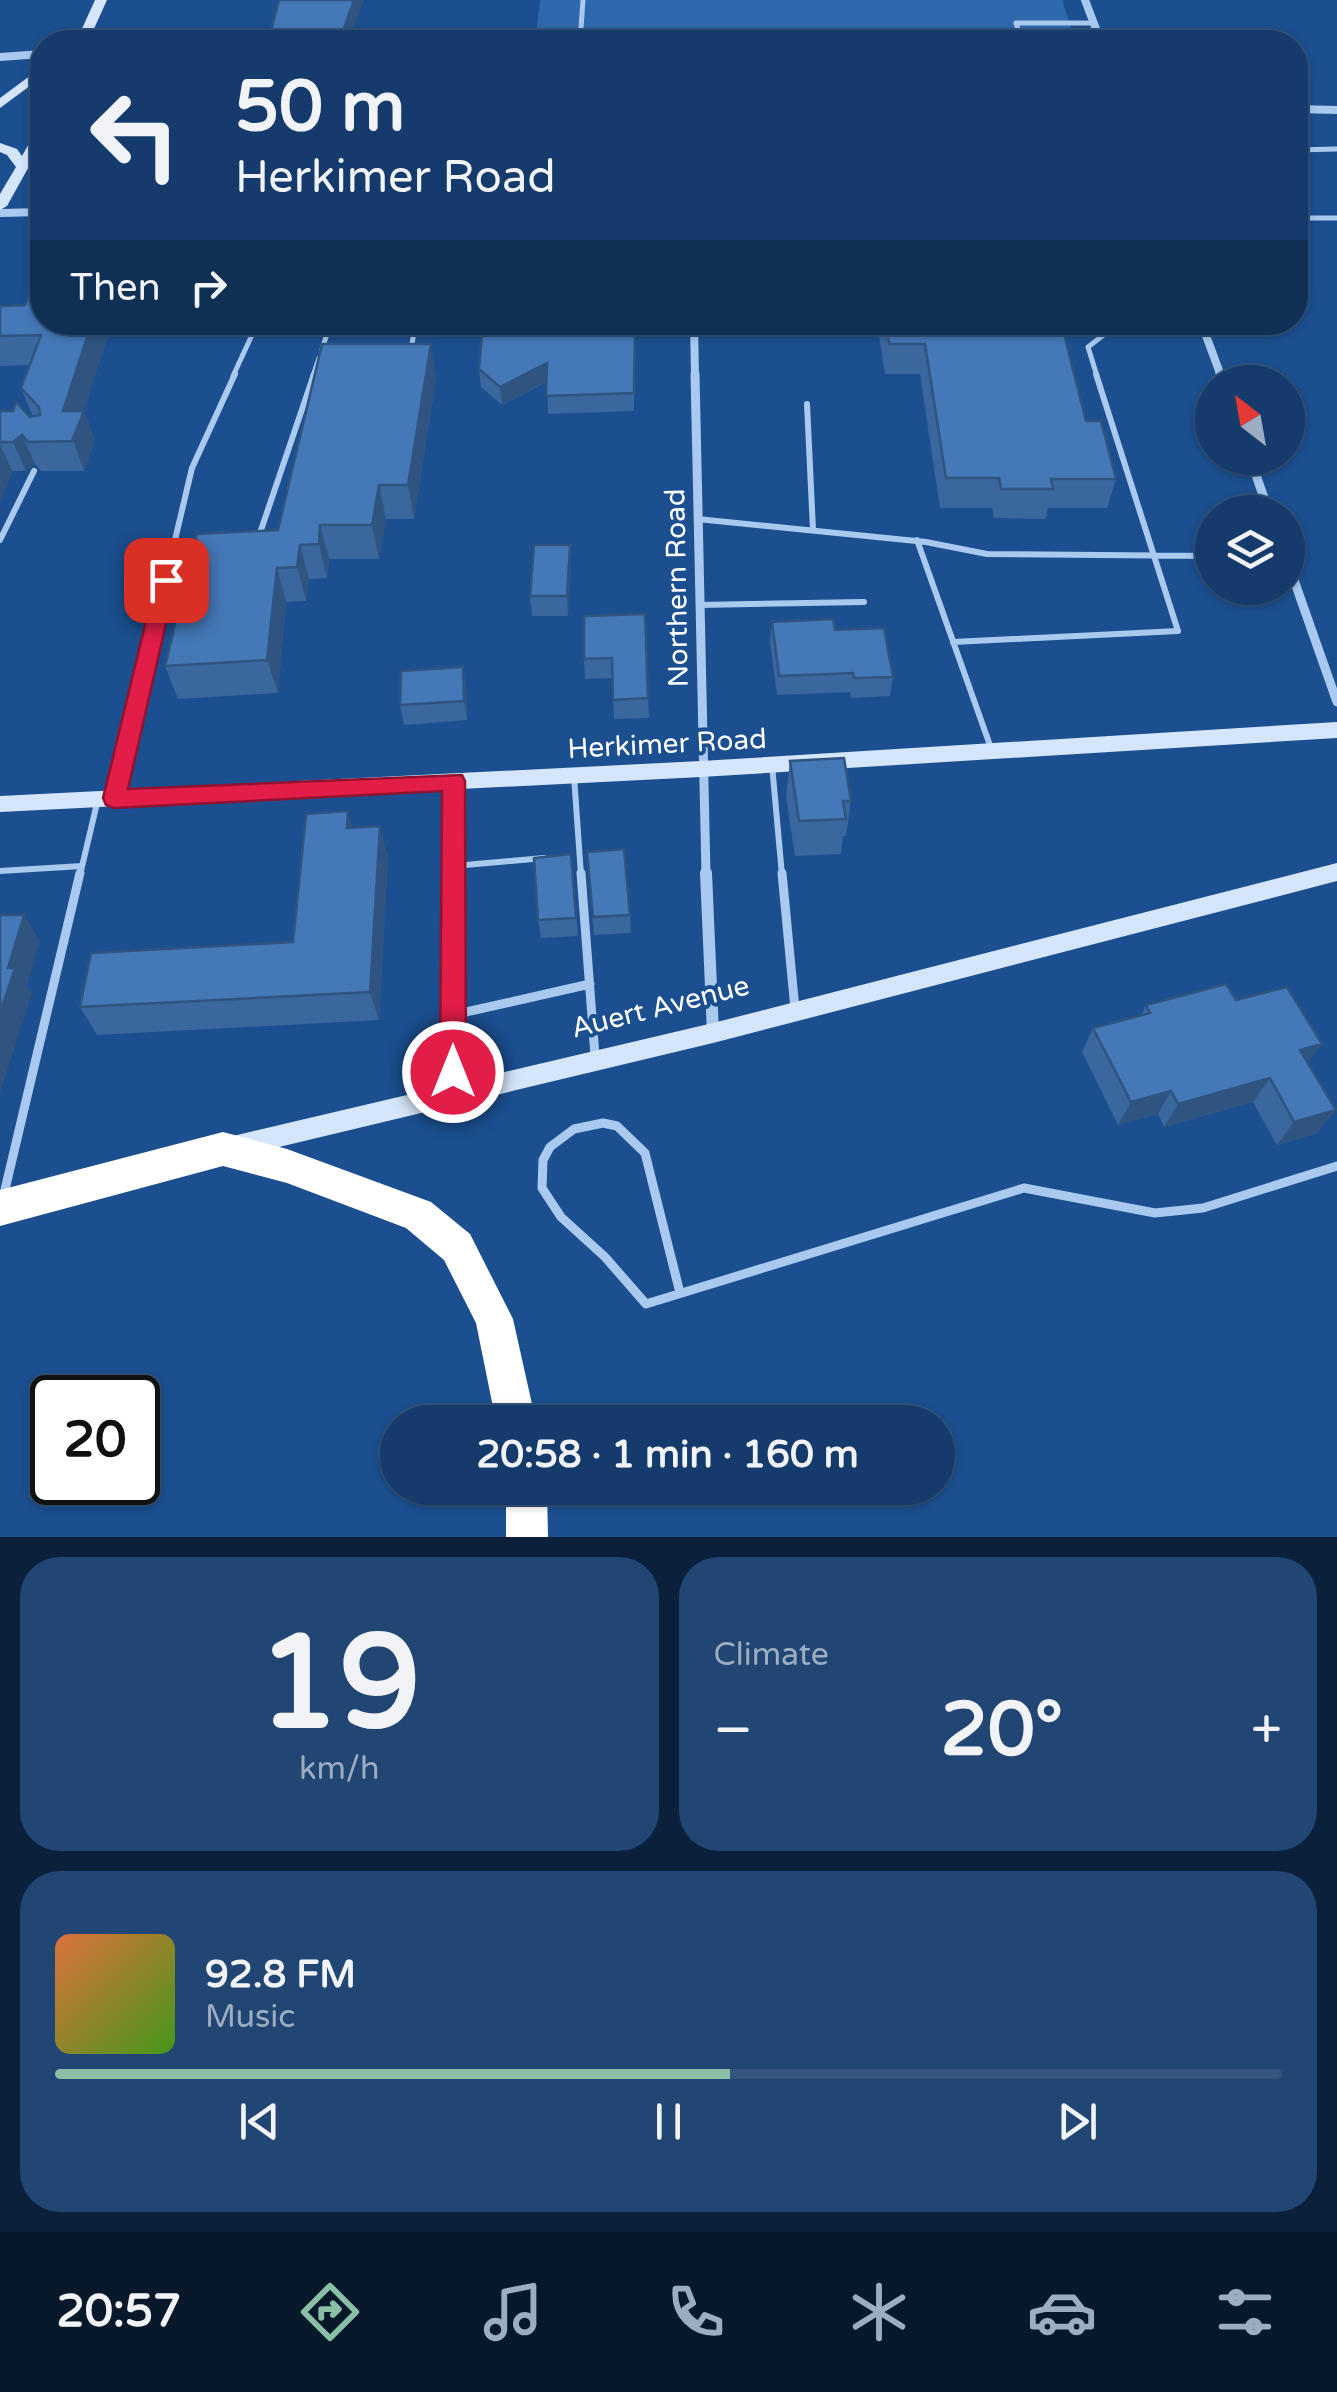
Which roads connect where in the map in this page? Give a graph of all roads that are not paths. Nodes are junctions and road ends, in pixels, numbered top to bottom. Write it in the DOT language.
graph roads {
  1 [pos="101,0"];
  2 [pos="584,0"];
  3 [pos="1085,0"];
  4 [pos="1093,22"];
  5 [pos="88,27"];
  6 [pos="85,30"];
  7 [pos="87,30"];
  8 [pos="581,30"];
  9 [pos="1018,30"];
  10 [pos="1096,30"];
  11 [pos="30,55"];
  12 [pos="0,57"];
  13 [pos="30,80"];
  14 [pos="0,104"];
  15 [pos="1308,109"];
  16 [pos="1337,110"];
  17 [pos="0,147"];
  18 [pos="1337,149"];
  19 [pos="1308,150"];
  20 [pos="30,152"];
  21 [pos="22,166"];
  22 [pos="0,209"];
  23 [pos="30,211"];
  24 [pos="1308,218"];
  25 [pos="1337,218"];
  26 [pos="252,335"];
  27 [pos="327,335"];
  28 [pos="414,335"];
  29 [pos="694,335"];
  30 [pos="1104,335"];
  31 [pos="1206,335"];
  32 [pos="410,356"];
  33 [pos="319,358"];
  34 [pos="337,358"];
  35 [pos="1217,365"];
  36 [pos="807,404"];
  37 [pos="34,472"];
  38 [pos="697,519"];
  39 [pos="813,530"];
  40 [pos="0,540"];
  41 [pos="917,540"];
  42 [pos="257,543"];
  43 [pos="208,544"];
  44 [pos="174,545"];
  45 [pos="1154,555"];
  46 [pos="1195,556"];
  47 [pos="864,602"];
  48 [pos="1303,605"];
  49 [pos="698,606"];
  50 [pos="954,642"];
  51 [pos="1337,702"];
  52 [pos="1337,730"];
  53 [pos="992,751"];
  54 [pos="772,765"];
  55 [pos="701,769"];
  56 [pos="574,776"];
  57 [pos="454,781"];
  58 [pos="106,799"];
  59 [pos="0,804"];
  60 [pos="580,855"];
  61 [pos="82,866"];
  62 [pos="454,866"];
  63 [pos="0,871"];
  64 [pos="1337,872"];
  65 [pos="590,984"];
  66 [pos="795,1012"];
  67 [pos="453,1014"];
  68 [pos="713,1033"];
  69 [pos="596,1061"];
  70 [pos="454,1095"];
  71 [pos="223,1149"];
  72 [pos="1337,1166"];
  73 [pos="0,1208"];
  74 [pos="680,1293"];
  75 [pos="512,1405"];
  76 [pos="526,1505"];
  77 [pos="527,1537"];
  1 -- 5 [label="main road"];
  2 -- 8 [label="lane"];
  3 -- 4 [label="street"];
  4 -- 9 [label="lane"];
  4 -- 10 [label="street"];
  5 -- 6 [label="main road"];
  5 -- 7 [label="main road"];
  11 -- 12 [label="street"];
  13 -- 14 [label="main road"];
  15 -- 16 [label="street"];
  17 -- 21 [label="main road"];
  18 -- 19 [label="lane"];
  20 -- 21 [label="main road"];
  21 -- 22 [label="main road"];
  22 -- 23 [label="street"];
  24 -- 25 [label="lane"];
  26 -- 44 [label="lane"];
  27 -- 33 [label="lane"];
  28 -- 32 [label="lane"];
  29 -- 38 [label="street, Northern Road"];
  30 -- 45 [label="lane"];
  31 -- 35 [label="street"];
  33 -- 34 [label="lane"];
  33 -- 42 [label="lane"];
  36 -- 39 [label="lane"];
  37 -- 40 [label="lane"];
  38 -- 39 [label="lane"];
  38 -- 49 [label="street, Northern Road"];
  39 -- 41 [label="lane"];
  41 -- 45 [label="lane"];
  41 -- 50 [label="lane"];
  43 -- 44 [label="lane"];
  44 -- 58 [label="lane"];
  45 -- 46 [label="lane"];
  45 -- 50 [label="lane"];
  47 -- 49 [label="lane"];
  48 -- 51 [label="street"];
  49 -- 55 [label="street, Northern Road"];
  50 -- 53 [label="lane"];
  52 -- 53 [label="main road, Herkimer Road"];
  53 -- 54 [label="main road, Herkimer Road"];
  54 -- 55 [label="main road, Herkimer Road"];
  54 -- 66 [label="lane"];
  55 -- 56 [label="main road, Herkimer Road"];
  55 -- 68 [label="street, Northern Road"];
  56 -- 57 [label="main road, Herkimer Road"];
  56 -- 60 [label="lane"];
  57 -- 58 [label="main road, Herkimer Road"];
  57 -- 62 [label="lane"];
  58 -- 59 [label="main road, Herkimer Road"];
  58 -- 61 [label="lane"];
  60 -- 62 [label="lane"];
  60 -- 65 [label="lane"];
  61 -- 63 [label="lane"];
  61 -- 73 [label="lane"];
  62 -- 67 [label="lane"];
  64 -- 66 [label="main road, Auert Avenue"];
  65 -- 67 [label="lane"];
  65 -- 69 [label="lane"];
  66 -- 68 [label="main road, Auert Avenue"];
  67 -- 70 [label="lane"];
  68 -- 69 [label="main road, Auert Avenue"];
  69 -- 70 [label="main road, Auert Avenue"];
  70 -- 71 [label="main road, Auert Avenue"];
  71 -- 73 [label="highway, Auert Avenue"];
  71 -- 75 [label="highway"];
  72 -- 74 [label="lane"];
  74 -- 74 [label="lane"];
  76 -- 77 [label="highway"];
}
